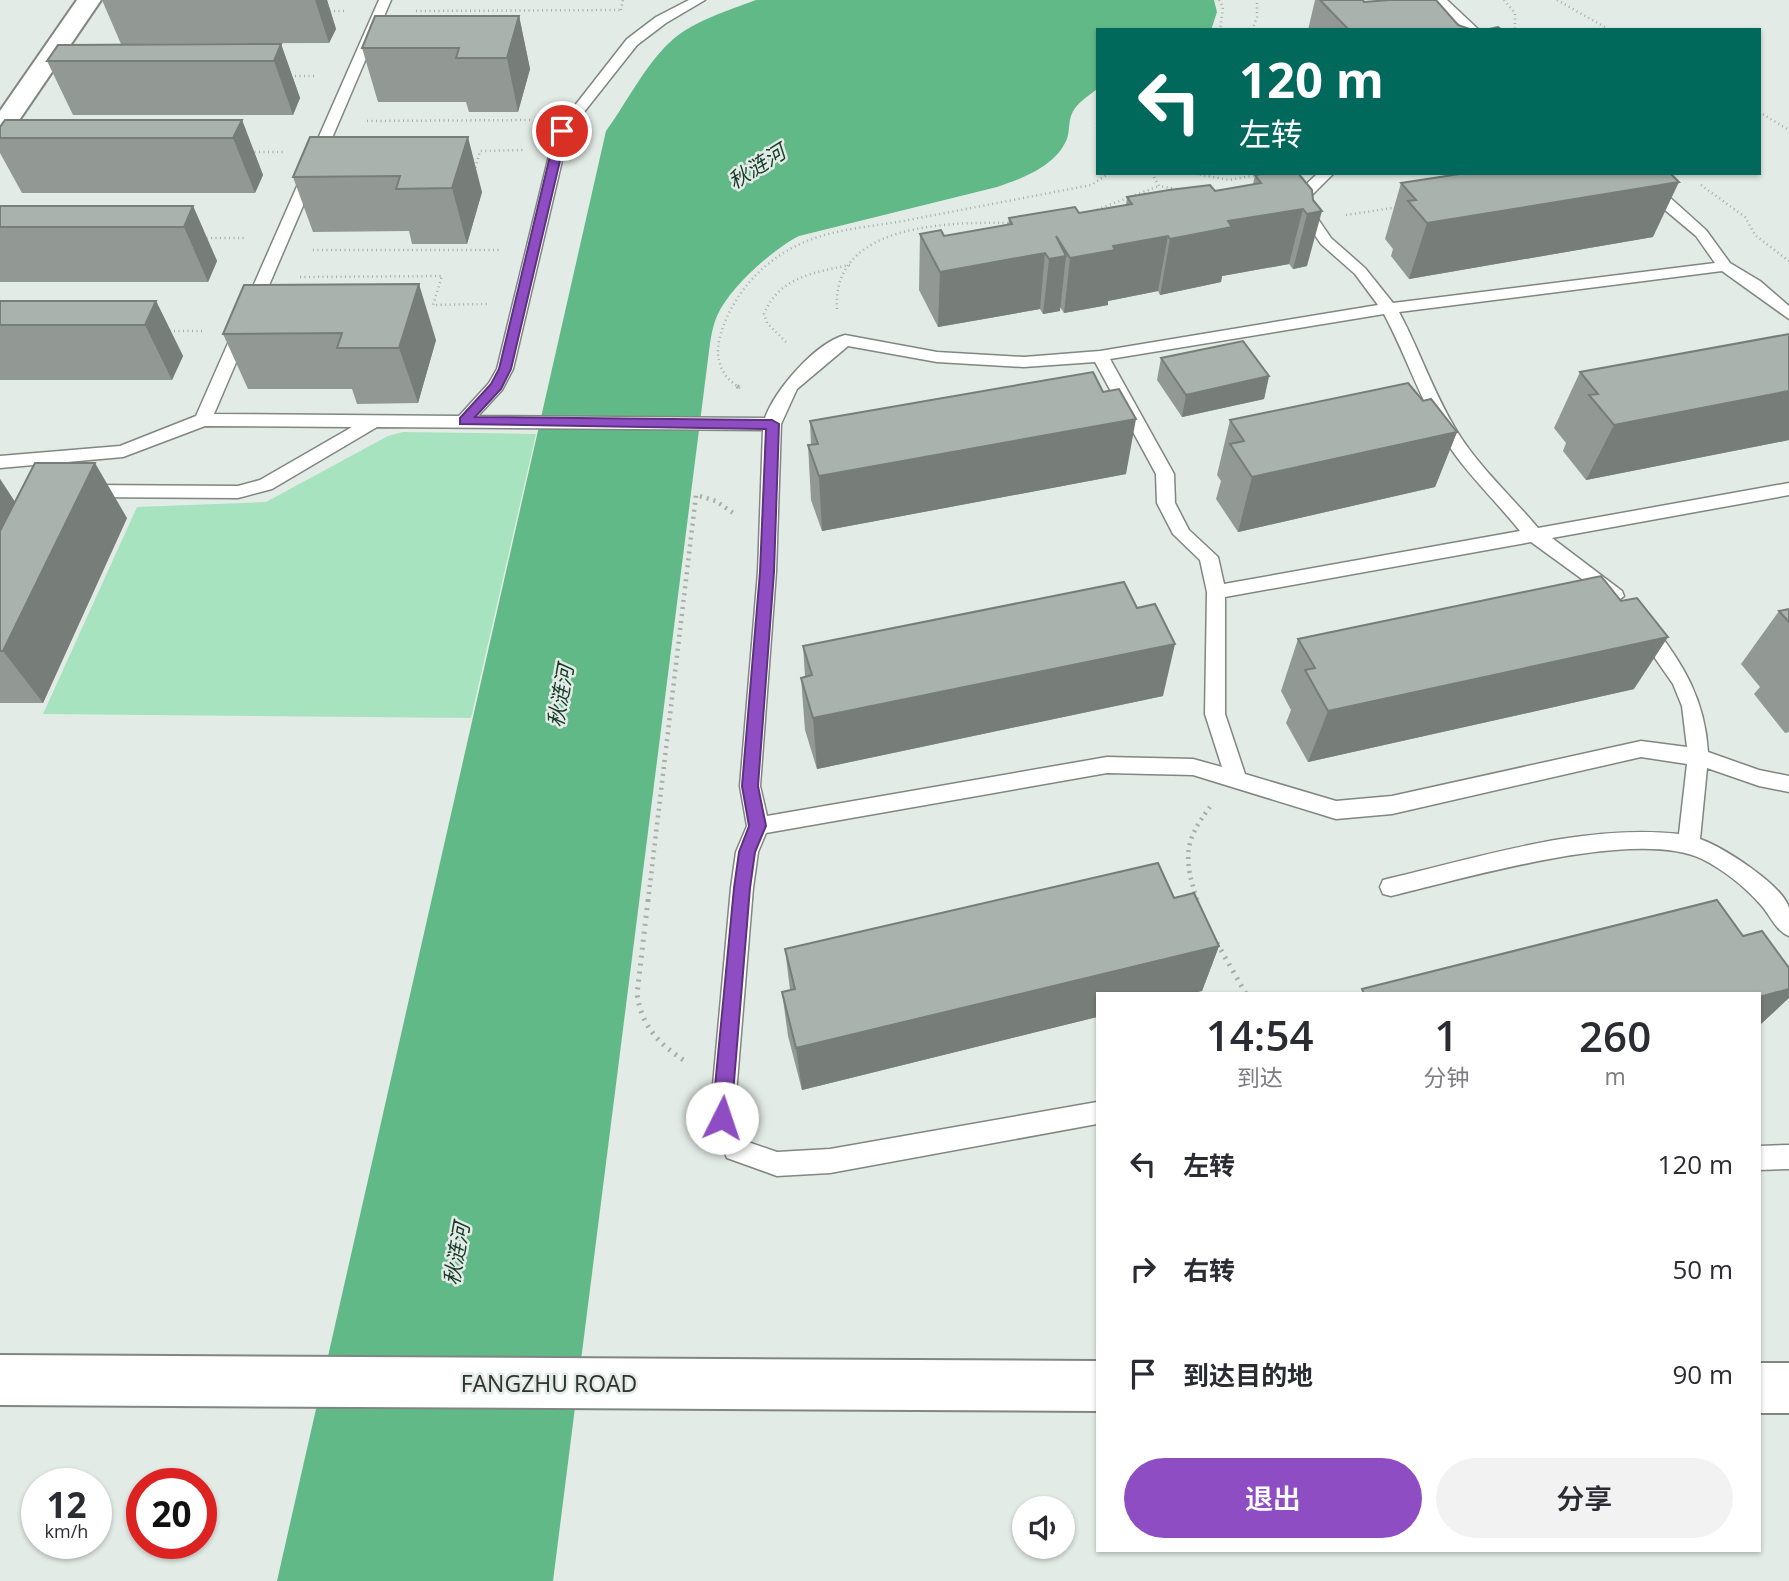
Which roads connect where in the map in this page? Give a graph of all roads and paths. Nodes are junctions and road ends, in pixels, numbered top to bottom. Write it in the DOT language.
graph roads {
  1 [pos="89,0"];
  2 [pos="385,0"];
  3 [pos="699,0"];
  4 [pos="1219,0"];
  5 [pos="1257,0"];
  6 [pos="1439,0"];
  7 [pos="1504,0"];
  8 [pos="1557,0"];
  9 [pos="1220,28"];
  10 [pos="1253,28"];
  11 [pos="1471,28"];
  12 [pos="1516,28"];
  13 [pos="1606,28"];
  14 [pos="286,76"];
  15 [pos="352,76"];
  16 [pos="1761,113"];
  17 [pos="569,120"];
  18 [pos="333,121"];
  19 [pos="0,130"];
  20 [pos="1789,130"];
  21 [pos="555,150"];
  22 [pos="238,152"];
  23 [pos="319,152"];
  24 [pos="461,169"];
  25 [pos="1107,175"];
  26 [pos="1153,175"];
  27 [pos="1200,175"];
  28 [pos="1262,175"];
  29 [pos="1325,175"];
  30 [pos="1631,175"];
  31 [pos="1693,181"];
  32 [pos="1159,186"];
  33 [pos="1192,191"];
  34 [pos="1405,206"];
  35 [pos="1092,212"];
  36 [pos="1312,220"];
  37 [pos="1013,223"];
  38 [pos="201,238"];
  39 [pos="279,244"];
  40 [pos="532,250"];
  41 [pos="1789,261"];
  42 [pos="850,265"];
  43 [pos="1725,267"];
  44 [pos="265,278"];
  45 [pos="520,304"];
  46 [pos="1389,308"];
  47 [pos="1789,314"];
  48 [pos="161,331"];
  49 [pos="241,331"];
  50 [pos="845,340"];
  51 [pos="1100,356"];
  52 [pos="814,364"];
  53 [pos="778,402"];
  54 [pos="203,420"];
  55 [pos="376,420"];
  56 [pos="464,421"];
  57 [pos="772,424"];
  58 [pos="4,462"];
  59 [pos="25,476"];
  60 [pos="1789,489"];
  61 [pos="70,491"];
  62 [pos="769,520"];
  63 [pos="1535,536"];
  64 [pos="1216,592"];
  65 [pos="1698,757"];
  66 [pos="1236,779"];
  67 [pos="1789,784"];
  68 [pos="758,826"];
  69 [pos="1689,844"];
  70 [pos="1391,887"];
  71 [pos="1198,903"];
  72 [pos="1789,926"];
  73 [pos="1215,938"];
  74 [pos="1245,992"];
  75 [pos="725,1075"];
  76 [pos="1096,1113"];
  77 [pos="1789,1157"];
  78 [pos="1761,1158"];
  79 [pos="0,1380"];
  80 [pos="1096,1386"];
  81 [pos="1761,1388"];
  82 [pos="1789,1388"];
  1 -- 19 [label="street"];
  2 -- 15 [label="lane"];
  3 -- 17 [label="lane"];
  4 -- 9 [label="path"];
  5 -- 10 [label="path"];
  6 -- 11 [label="lane"];
  7 -- 12 [label="path"];
  8 -- 13 [label="path"];
  14 -- 15 [label="path"];
  15 -- 18 [label="lane"];
  16 -- 20 [label="path"];
  17 -- 18 [label="path"];
  17 -- 21 [label="lane"];
  18 -- 23 [label="lane"];
  21 -- 24 [label="path"];
  21 -- 40 [label="lane"];
  22 -- 23 [label="path"];
  23 -- 39 [label="lane"];
  25 -- 53 [label="path"];
  26 -- 32 [label="path"];
  27 -- 28 [label="path"];
  29 -- 36 [label="lane"];
  30 -- 43 [label="lane"];
  31 -- 41 [label="path"];
  32 -- 33 [label="path"];
  32 -- 35 [label="path"];
  34 -- 36 [label="path"];
  36 -- 46 [label="lane"];
  37 -- 42 [label="path"];
  38 -- 39 [label="path"];
  39 -- 40 [label="path"];
  39 -- 44 [label="lane"];
  40 -- 45 [label="lane"];
  42 -- 50 [label="path"];
  42 -- 52 [label="path"];
  43 -- 46 [label="lane"];
  43 -- 47 [label="lane"];
  44 -- 45 [label="path"];
  44 -- 49 [label="lane"];
  45 -- 56 [label="lane"];
  46 -- 51 [label="lane"];
  46 -- 63 [label="lane"];
  48 -- 49 [label="path"];
  49 -- 54 [label="lane"];
  50 -- 51 [label="lane"];
  50 -- 52 [label="lane"];
  51 -- 64 [label="lane"];
  52 -- 53 [label="lane"];
  53 -- 57 [label="lane"];
  54 -- 55 [label="lane"];
  54 -- 58 [label="lane"];
  55 -- 56 [label="lane"];
  55 -- 61 [label="lane"];
  56 -- 57 [label="lane"];
  57 -- 62 [label="lane"];
  58 -- 59 [label="lane"];
  60 -- 63 [label="lane"];
  62 -- 68 [label="lane"];
  62 -- 75 [label="path"];
  63 -- 64 [label="lane"];
  63 -- 65 [label="lane"];
  64 -- 66 [label="lane"];
  65 -- 66 [label="lane"];
  65 -- 67 [label="lane"];
  65 -- 69 [label="lane"];
  66 -- 68 [label="lane"];
  66 -- 71 [label="path"];
  68 -- 75 [label="lane"];
  69 -- 70 [label="lane"];
  69 -- 72 [label="lane"];
  73 -- 74 [label="path"];
  75 -- 76 [label="lane"];
  77 -- 78 [label="lane"];
  79 -- 80 [label="street, FANGZHU ROAD"];
  81 -- 82 [label="street"];
}
